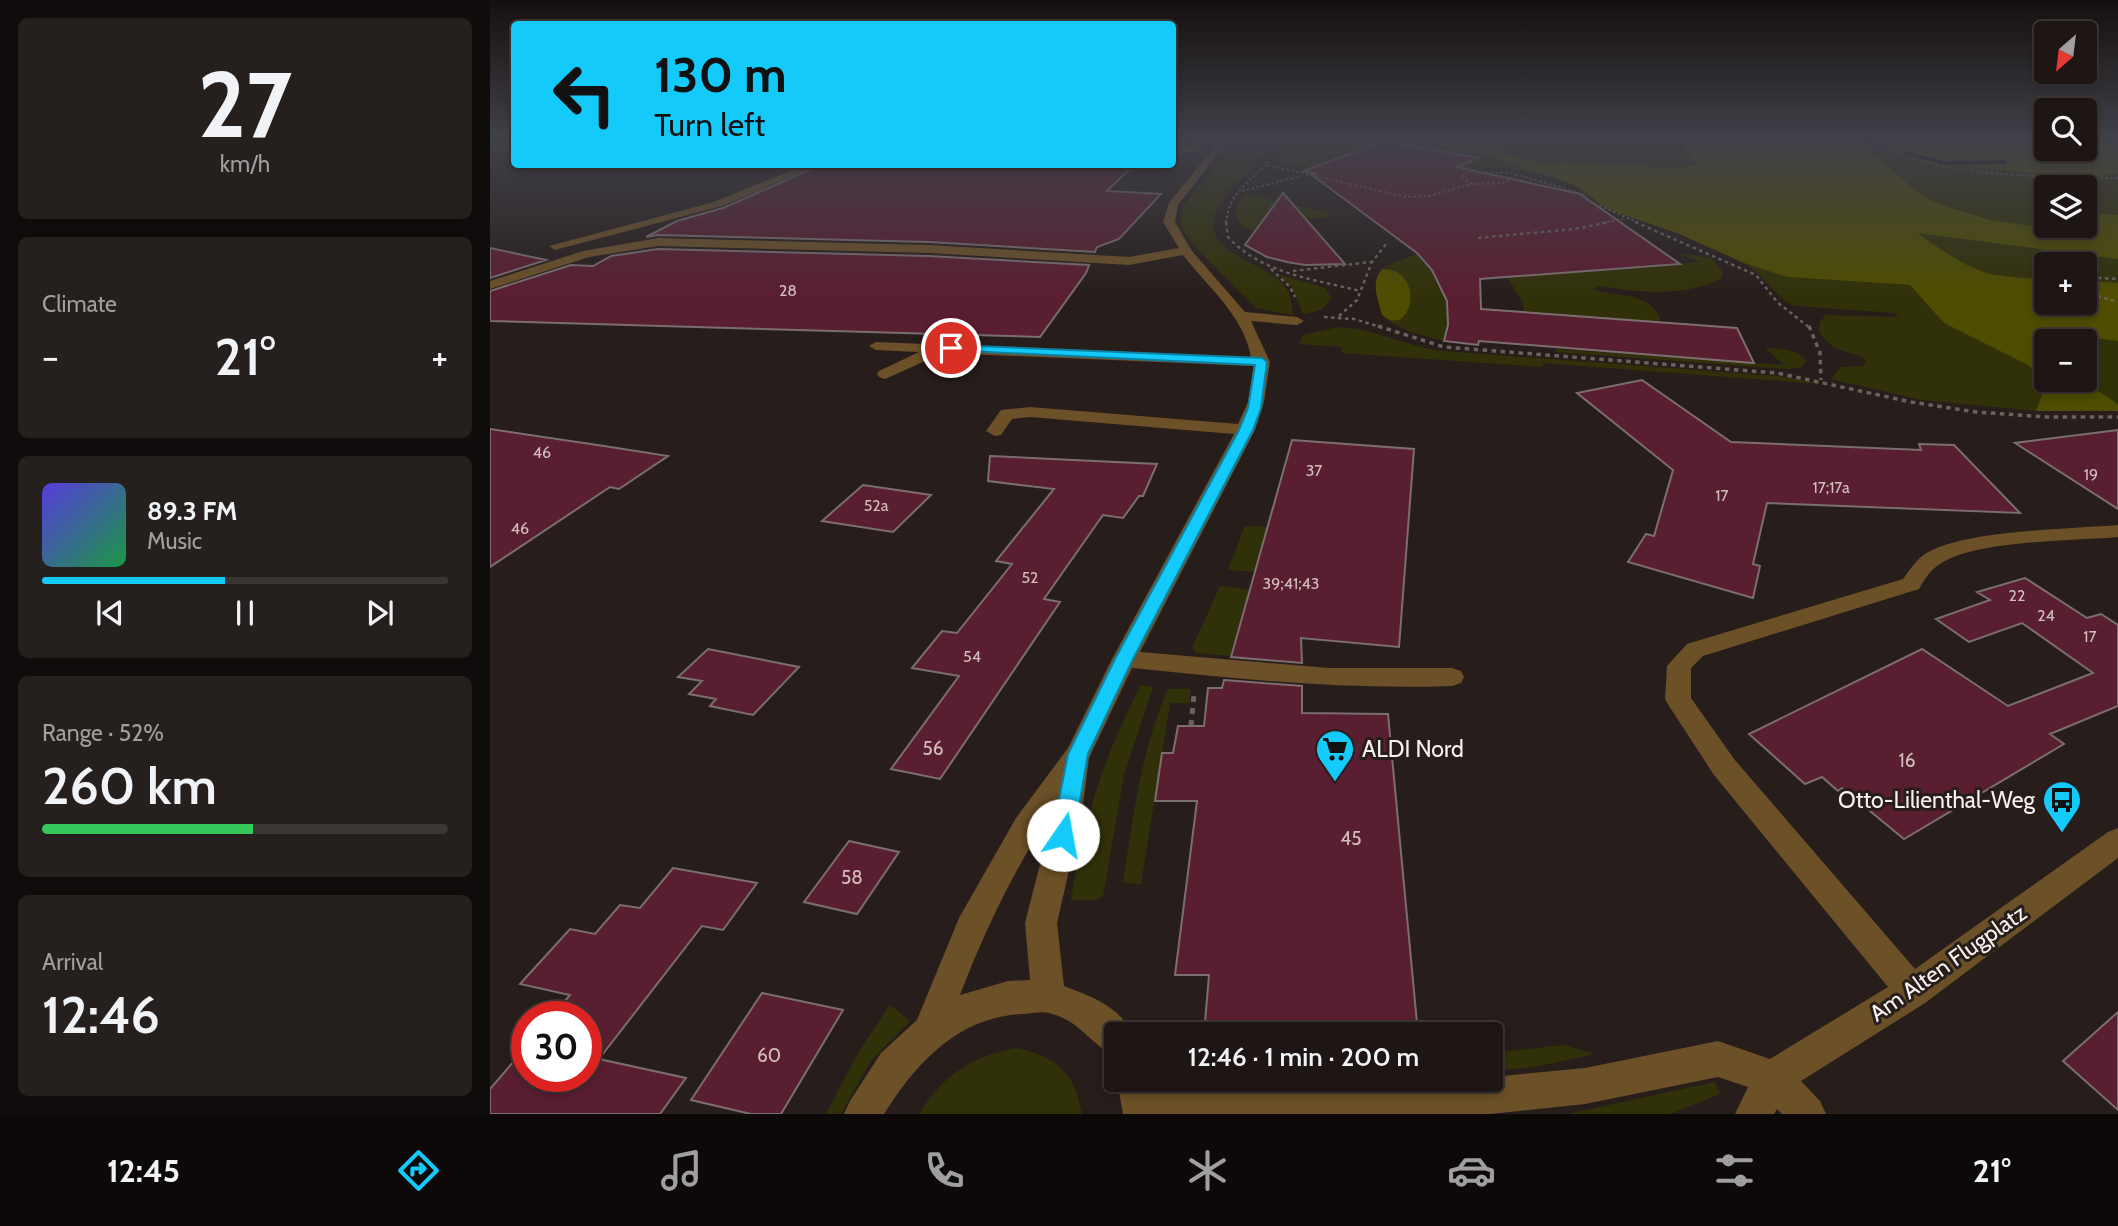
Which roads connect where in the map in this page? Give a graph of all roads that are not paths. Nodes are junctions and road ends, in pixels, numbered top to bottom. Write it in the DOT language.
graph roads {
  1 [pos="748,192"];
  2 [pos="1184,192"];
  3 [pos="555,246"];
  4 [pos="1185,250"];
  5 [pos="490,285"];
  6 [pos="1242,316"];
  7 [pos="1297,321"];
  8 [pos="876,346"];
  9 [pos="951,348"];
  10 [pos="1262,362"];
  11 [pos="885,374"];
  12 [pos="1246,430"];
  13 [pos="995,431"];
  14 [pos="2118,531"];
  15 [pos="1124,659"];
  16 [pos="1452,677"];
  17 [pos="1078,754"];
  18 [pos="2118,841"];
  19 [pos="1913,991"];
  20 [pos="1048,996"];
  21 [pos="1104,1026"];
  22 [pos="929,1032"];
  23 [pos="1773,1078"];
  24 [pos="1139,1098"];
  25 [pos="1355,1107"];
  26 [pos="863,1114"];
  27 [pos="1754,1114"];
  28 [pos="1807,1114"];
  1 -- 3 [label="street"];
  2 -- 4 [label="street"];
  4 -- 5 [label="street"];
  4 -- 6 [label="street"];
  6 -- 7 [label="street"];
  6 -- 10 [label="street"];
  8 -- 9 [label="street"];
  9 -- 10 [label="street"];
  9 -- 11 [label="street"];
  10 -- 12 [label="street"];
  12 -- 13 [label="street"];
  12 -- 15 [label="street"];
  14 -- 19 [label="street"];
  15 -- 16 [label="street"];
  15 -- 17 [label="street"];
  17 -- 20 [label="street"];
  17 -- 22 [label="street"];
  18 -- 19 [label="street, Am Alten Flugplatz"];
  19 -- 23 [label="street, Am Alten Flugplatz"];
  20 -- 21 [label="street"];
  20 -- 22 [label="street"];
  22 -- 26 [label="street"];
  23 -- 25 [label="street"];
  23 -- 27 [label="street"];
  23 -- 28 [label="street"];
  24 -- 25 [label="street"];
}
